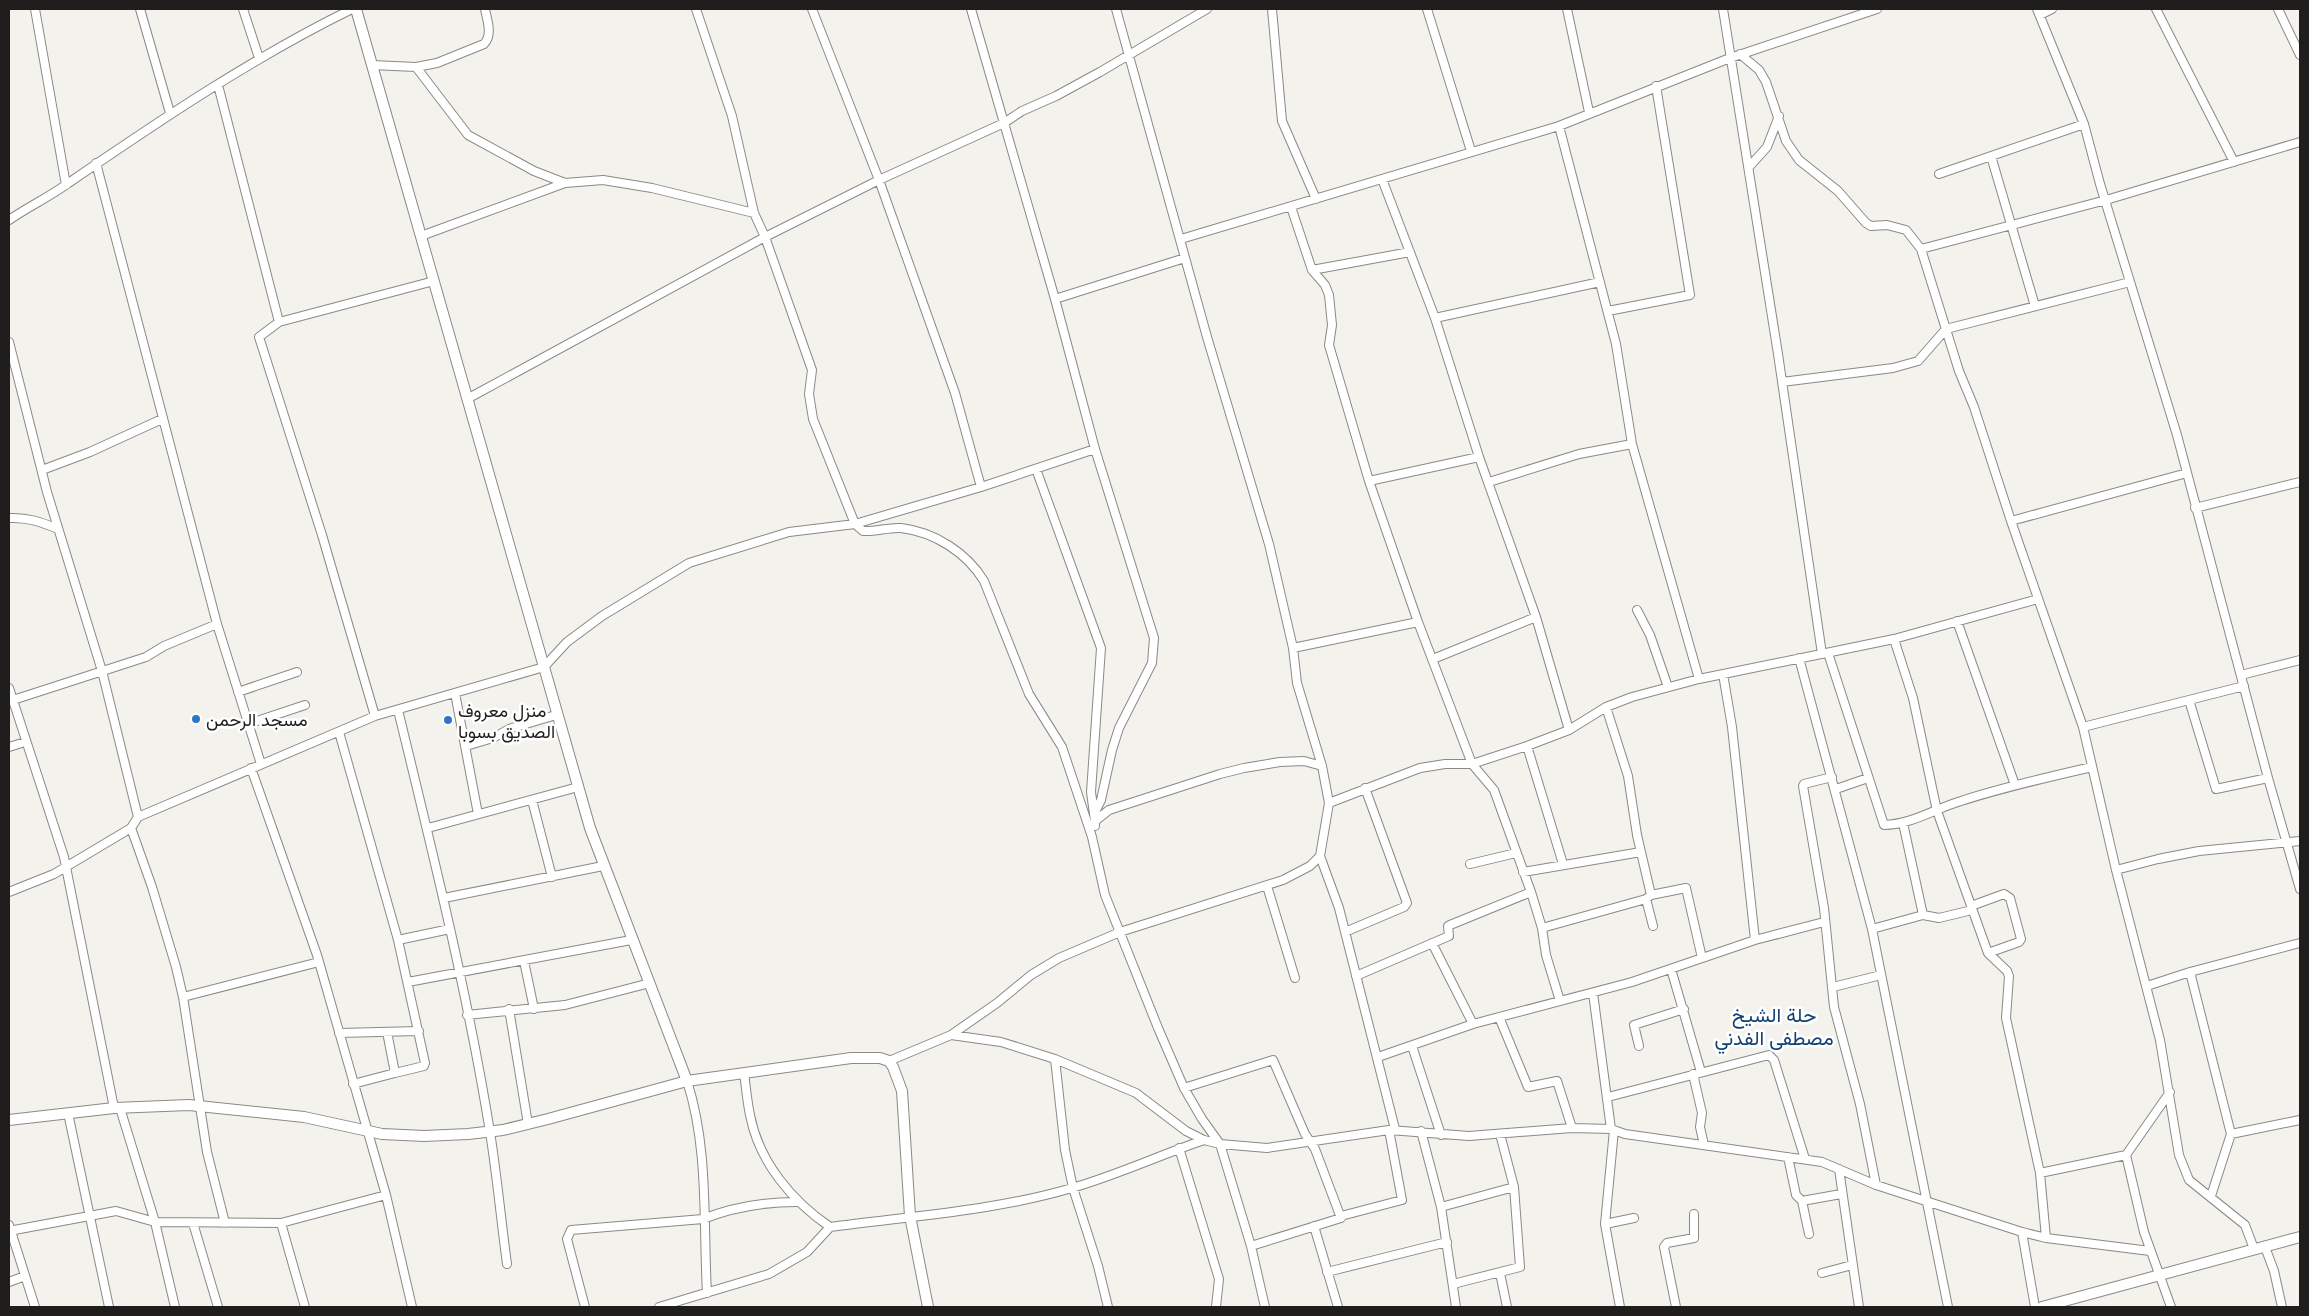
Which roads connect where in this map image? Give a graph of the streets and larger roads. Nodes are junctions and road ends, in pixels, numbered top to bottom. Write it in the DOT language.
graph roads {
  1 [pos="35,9"];
  2 [pos="140,9"];
  3 [pos="243,9"];
  4 [pos="352,9"];
  5 [pos="356,9"];
  6 [pos="485,9"];
  7 [pos="696,9"];
  8 [pos="812,9"];
  9 [pos="971,9"];
  10 [pos="1116,9"];
  11 [pos="1207,9"];
  12 [pos="1272,9"];
  13 [pos="1427,9"];
  14 [pos="1567,9"];
  15 [pos="1723,9"];
  16 [pos="1877,9"];
  17 [pos="2052,9"];
  18 [pos="2156,9"];
  19 [pos="2278,9"];
  20 [pos="2039,12"];
  21 [pos="1129,53"];
  22 [pos="1740,54"];
  23 [pos="2300,55"];
  24 [pos="259,58"];
  25 [pos="1730,58"];
  26 [pos="372,65"];
  27 [pos="416,67"];
  28 [pos="218,85"];
  29 [pos="1656,86"];
  30 [pos="1589,112"];
  31 [pos="170,114"];
  32 [pos="1779,116"];
  33 [pos="1004,123"];
  34 [pos="2084,124"];
  35 [pos="1559,126"];
  36 [pos="2300,142"];
  37 [pos="1471,151"];
  38 [pos="1991,156"];
  39 [pos="2234,162"];
  40 [pos="96,163"];
  41 [pos="1749,167"];
  42 [pos="1939,174"];
  43 [pos="1382,179"];
  44 [pos="880,180"];
  45 [pos="565,183"];
  46 [pos="66,185"];
  47 [pos="1316,199"];
  48 [pos="2106,200"];
  49 [pos="1291,207"];
  50 [pos="754,213"];
  51 [pos="9,220"];
  52 [pos="2012,226"];
  53 [pos="421,236"];
  54 [pos="765,237"];
  55 [pos="1181,239"];
  56 [pos="1921,249"];
  57 [pos="1410,252"];
  58 [pos="1185,258"];
  59 [pos="1312,270"];
  60 [pos="434,281"];
  61 [pos="1600,282"];
  62 [pos="2130,282"];
  63 [pos="1055,299"];
  64 [pos="2035,306"];
  65 [pos="1608,310"];
  66 [pos="1435,318"];
  67 [pos="279,322"];
  68 [pos="1946,329"];
  69 [pos="9,342"];
  70 [pos="1782,382"];
  71 [pos="467,398"];
  72 [pos="162,419"];
  73 [pos="1632,444"];
  74 [pos="1095,449"];
  75 [pos="1479,456"];
  76 [pos="1036,469"];
  77 [pos="42,470"];
  78 [pos="2187,473"];
  79 [pos="1369,481"];
  80 [pos="1489,482"];
  81 [pos="2300,482"];
  82 [pos="981,487"];
  83 [pos="2196,508"];
  84 [pos="9,518"];
  85 [pos="2010,521"];
  86 [pos="855,524"];
  87 [pos="58,529"];
  88 [pos="2038,599"];
  89 [pos="1637,610"];
  90 [pos="1536,617"];
  91 [pos="1957,621"];
  92 [pos="1418,622"];
  93 [pos="217,624"];
  94 [pos="1894,639"];
  95 [pos="1293,648"];
  96 [pos="1825,653"];
  97 [pos="1799,658"];
  98 [pos="1433,659"];
  99 [pos="2300,660"];
  100 [pos="544,667"];
  101 [pos="102,671"];
  102 [pos="297,672"];
  103 [pos="1723,674"];
  104 [pos="2241,675"];
  105 [pos="1699,679"];
  106 [pos="2244,686"];
  107 [pos="1668,687"];
  108 [pos="9,688"];
  109 [pos="238,692"];
  110 [pos="455,693"];
  111 [pos="13,700"];
  112 [pos="2189,700"];
  113 [pos="305,705"];
  114 [pos="1606,707"];
  115 [pos="398,710"];
  116 [pos="556,715"];
  117 [pos="375,716"];
  118 [pos="248,724"];
  119 [pos="2083,727"];
  120 [pos="1569,730"];
  121 [pos="338,732"];
  122 [pos="25,742"];
  123 [pos="466,746"];
  124 [pos="1526,746"];
  125 [pos="9,748"];
  126 [pos="261,764"];
  127 [pos="1472,764"];
  128 [pos="1322,766"];
  129 [pos="2092,767"];
  130 [pos="251,768"];
  131 [pos="1832,778"];
  132 [pos="1868,778"];
  133 [pos="2268,778"];
  134 [pos="2015,784"];
  135 [pos="578,787"];
  136 [pos="1365,788"];
  137 [pos="1836,788"];
  138 [pos="532,800"];
  139 [pos="1329,803"];
  140 [pos="1937,811"];
  141 [pos="478,814"];
  142 [pos="138,817"];
  143 [pos="1095,818"];
  144 [pos="1903,823"];
  145 [pos="131,828"];
  146 [pos="428,828"];
  147 [pos="1092,837"];
  148 [pos="2300,841"];
  149 [pos="2288,843"];
  150 [pos="1641,852"];
  151 [pos="1516,853"];
  152 [pos="1320,856"];
  153 [pos="1470,864"];
  154 [pos="1562,864"];
  155 [pos="603,866"];
  156 [pos="66,867"];
  157 [pos="2116,870"];
  158 [pos="1523,872"];
  159 [pos="552,876"];
  160 [pos="1267,886"];
  161 [pos="2300,888"];
  162 [pos="9,892"];
  163 [pos="1531,892"];
  164 [pos="1648,897"];
  165 [pos="444,898"];
  166 [pos="1971,908"];
  167 [pos="1923,915"];
  168 [pos="1824,922"];
  169 [pos="1653,926"];
  170 [pos="1542,928"];
  171 [pos="450,929"];
  172 [pos="1872,929"];
  173 [pos="1120,932"];
  174 [pos="1345,932"];
  175 [pos="398,940"];
  176 [pos="631,940"];
  177 [pos="1755,940"];
  178 [pos="1432,943"];
  179 [pos="2300,943"];
  180 [pos="1988,953"];
  181 [pos="1702,958"];
  182 [pos="524,961"];
  183 [pos="319,962"];
  184 [pos="1672,969"];
  185 [pos="2190,972"];
  186 [pos="459,973"];
  187 [pos="1881,975"];
  188 [pos="1356,976"];
  189 [pos="1295,978"];
  190 [pos="408,982"];
  191 [pos="650,983"];
  192 [pos="2147,986"];
  193 [pos="1832,987"];
  194 [pos="1593,993"];
  195 [pos="183,997"];
  196 [pos="1560,1001"];
  197 [pos="534,1008"];
  198 [pos="509,1009"];
  199 [pos="1684,1009"];
  200 [pos="467,1015"];
  201 [pos="1499,1017"];
  202 [pos="1473,1024"];
  203 [pos="420,1031"];
  204 [pos="387,1032"];
  205 [pos="339,1033"];
  206 [pos="951,1035"];
  207 [pos="1412,1046"];
  208 [pos="1639,1046"];
  209 [pos="1378,1057"];
  210 [pos="1055,1060"];
  211 [pos="889,1061"];
  212 [pos="396,1073"];
  213 [pos="744,1073"];
  214 [pos="1697,1073"];
  215 [pos="687,1081"];
  216 [pos="353,1084"];
  217 [pos="1184,1088"];
  218 [pos="2170,1092"];
  219 [pos="1608,1097"];
  220 [pos="199,1106"];
  221 [pos="117,1108"];
  222 [pos="68,1114"];
  223 [pos="9,1120"];
  224 [pos="2300,1120"];
  225 [pos="528,1124"];
  226 [pos="1572,1128"];
  227 [pos="1392,1130"];
  228 [pos="1613,1130"];
  229 [pos="1421,1131"];
  230 [pos="367,1132"];
  231 [pos="490,1132"];
  232 [pos="1500,1134"];
  233 [pos="2231,1134"];
  234 [pos="1440,1135"];
  235 [pos="1204,1140"];
  236 [pos="1311,1141"];
  237 [pos="1220,1144"];
  238 [pos="1704,1145"];
  239 [pos="1179,1148"];
  240 [pos="2126,1156"];
  241 [pos="1788,1157"];
  242 [pos="1805,1159"];
  243 [pos="1839,1169"];
  244 [pos="2040,1172"];
  245 [pos="1876,1185"];
  246 [pos="1514,1187"];
  247 [pos="1073,1188"];
  248 [pos="1841,1194"];
  249 [pos="386,1195"];
  250 [pos="2211,1196"];
  251 [pos="1802,1201"];
  252 [pos="797,1202"];
  253 [pos="1926,1202"];
  254 [pos="1441,1207"];
  255 [pos="1694,1214"];
  256 [pos="90,1216"];
  257 [pos="910,1216"];
  258 [pos="1341,1216"];
  259 [pos="1634,1218"];
  260 [pos="703,1219"];
  261 [pos="155,1222"];
  262 [pos="193,1223"];
  263 [pos="225,1223"];
  264 [pos="281,1223"];
  265 [pos="1605,1224"];
  266 [pos="1314,1226"];
  267 [pos="830,1227"];
  268 [pos="9,1229"];
  269 [pos="2022,1232"];
  270 [pos="1809,1234"];
  271 [pos="2300,1237"];
  272 [pos="2046,1238"];
  273 [pos="1447,1242"];
  274 [pos="1251,1246"];
  275 [pos="2265,1247"];
  276 [pos="2254,1249"];
  277 [pos="2150,1251"];
  278 [pos="507,1264"];
  279 [pos="1852,1265"];
  280 [pos="1327,1272"];
  281 [pos="1500,1273"];
  282 [pos="1822,1273"];
  283 [pos="2160,1274"];
  284 [pos="25,1276"];
  285 [pos="9,1282"];
  286 [pos="1453,1284"];
  287 [pos="708,1293"];
  288 [pos="35,1307"];
  289 [pos="109,1307"];
  290 [pos="175,1307"];
  291 [pos="218,1307"];
  292 [pos="305,1307"];
  293 [pos="412,1307"];
  294 [pos="585,1307"];
  295 [pos="659,1307"];
  296 [pos="928,1307"];
  297 [pos="1108,1307"];
  298 [pos="1216,1307"];
  299 [pos="1265,1307"];
  300 [pos="1338,1307"];
  301 [pos="1456,1307"];
  302 [pos="1507,1307"];
  303 [pos="1620,1307"];
  304 [pos="1676,1307"];
  305 [pos="1859,1307"];
  306 [pos="1948,1307"];
  307 [pos="2035,1307"];
  308 [pos="2042,1307"];
  309 [pos="2171,1307"];
  310 [pos="2282,1307"];
  1 -- 46 [label="street"];
  2 -- 31 [label="street"];
  3 -- 24 [label="street"];
  4 -- 24 [label="street"];
  5 -- 26 [label="street"];
  6 -- 27 [label="street"];
  7 -- 50 [label="street"];
  8 -- 44 [label="street"];
  9 -- 33 [label="street"];
  10 -- 21 [label="street"];
  11 -- 21 [label="street"];
  12 -- 47 [label="street"];
  13 -- 37 [label="street"];
  14 -- 30 [label="street"];
  15 -- 25 [label="street"];
  16 -- 22 [label="street"];
  17 -- 20 [label="street"];
  18 -- 39 [label="street"];
  19 -- 23 [label="street"];
  20 -- 34 [label="street"];
  21 -- 33 [label="street"];
  21 -- 55 [label="street"];
  22 -- 25 [label="street"];
  22 -- 32 [label="street"];
  24 -- 28 [label="street"];
  25 -- 29 [label="street"];
  25 -- 41 [label="street"];
  26 -- 27 [label="street"];
  26 -- 53 [label="street"];
  27 -- 45 [label="street"];
  28 -- 31 [label="street"];
  28 -- 67 [label="street"];
  29 -- 30 [label="street"];
  29 -- 65 [label="street"];
  30 -- 35 [label="street"];
  31 -- 40 [label="street"];
  32 -- 41 [label="street"];
  32 -- 56 [label="street"];
  33 -- 44 [label="street"];
  33 -- 63 [label="street"];
  34 -- 38 [label="street"];
  34 -- 48 [label="street"];
  35 -- 37 [label="street"];
  35 -- 61 [label="street"];
  36 -- 39 [label="street"];
  37 -- 43 [label="street"];
  38 -- 42 [label="street"];
  38 -- 52 [label="street"];
  39 -- 48 [label="street"];
  40 -- 46 [label="street"];
  40 -- 72 [label="street"];
  41 -- 70 [label="street"];
  43 -- 47 [label="street"];
  43 -- 57 [label="street"];
  44 -- 54 [label="street"];
  44 -- 82 [label="street"];
  45 -- 50 [label="street"];
  45 -- 53 [label="street"];
  46 -- 51 [label="street"];
  47 -- 49 [label="street"];
  48 -- 52 [label="street"];
  48 -- 62 [label="street"];
  49 -- 55 [label="street"];
  49 -- 59 [label="street"];
  50 -- 54 [label="street"];
  52 -- 56 [label="street"];
  52 -- 64 [label="street"];
  53 -- 60 [label="street"];
  54 -- 71 [label="street"];
  54 -- 86 [label="street"];
  55 -- 58 [label="street"];
  56 -- 68 [label="street"];
  57 -- 59 [label="street"];
  57 -- 66 [label="street"];
  58 -- 63 [label="street"];
  58 -- 95 [label="street"];
  59 -- 79 [label="street"];
  60 -- 67 [label="street"];
  60 -- 71 [label="street"];
  61 -- 65 [label="street"];
  61 -- 66 [label="street"];
  62 -- 64 [label="street"];
  62 -- 78 [label="street"];
  63 -- 74 [label="street"];
  64 -- 68 [label="street"];
  65 -- 73 [label="street"];
  66 -- 75 [label="street"];
  67 -- 117 [label="street"];
  68 -- 70 [label="street"];
  68 -- 85 [label="street"];
  69 -- 77 [label="street"];
  70 -- 96 [label="street"];
  71 -- 100 [label="street"];
  72 -- 77 [label="street"];
  72 -- 93 [label="street"];
  73 -- 80 [label="street"];
  73 -- 105 [label="street"];
  74 -- 76 [label="street"];
  74 -- 143 [label="street"];
  75 -- 79 [label="street"];
  75 -- 80 [label="street"];
  76 -- 82 [label="street"];
  76 -- 143 [label="street"];
  77 -- 87 [label="street"];
  78 -- 83 [label="street"];
  78 -- 85 [label="street"];
  79 -- 92 [label="street"];
  80 -- 90 [label="street"];
  81 -- 83 [label="street"];
  82 -- 86 [label="street"];
  83 -- 104 [label="street"];
  84 -- 87 [label="street"];
  85 -- 88 [label="street"];
  86 -- 100 [label="street"];
  86 -- 147 [label="street"];
  87 -- 101 [label="street"];
  88 -- 91 [label="street"];
  88 -- 119 [label="street"];
  89 -- 107 [label="street"];
  90 -- 98 [label="street"];
  90 -- 120 [label="street"];
  91 -- 94 [label="street"];
  91 -- 134 [label="street"];
  92 -- 95 [label="street"];
  92 -- 98 [label="street"];
  93 -- 101 [label="street"];
  93 -- 109 [label="street"];
  94 -- 96 [label="street"];
  94 -- 140 [label="street"];
  95 -- 128 [label="street"];
  96 -- 97 [label="street"];
  96 -- 132 [label="street"];
  97 -- 103 [label="street"];
  97 -- 131 [label="street"];
  98 -- 127 [label="street"];
  99 -- 104 [label="street"];
  100 -- 110 [label="street"];
  100 -- 116 [label="street"];
  101 -- 111 [label="street"];
  101 -- 142 [label="street"];
  102 -- 109 [label="street"];
  103 -- 105 [label="street"];
  103 -- 177 [label="street"];
  104 -- 106 [label="street"];
  105 -- 107 [label="street"];
  106 -- 112 [label="street"];
  106 -- 133 [label="street"];
  107 -- 114 [label="street"];
  108 -- 111 [label="street"];
  109 -- 118 [label="street"];
  110 -- 115 [label="street"];
  110 -- 123 [label="street"];
  111 -- 122 [label="street"];
  112 -- 119 [label="street"];
  112 -- 133 [label="street"];
  113 -- 118 [label="street"];
  114 -- 120 [label="street"];
  114 -- 150 [label="street"];
  115 -- 117 [label="street"];
  115 -- 146 [label="street"];
  116 -- 123 [label="street"];
  116 -- 135 [label="street"];
  117 -- 121 [label="street"];
  118 -- 126 [label="street"];
  119 -- 129 [label="street"];
  120 -- 124 [label="street"];
  121 -- 126 [label="street"];
  121 -- 175 [label="street"];
  122 -- 125 [label="street"];
  122 -- 156 [label="street"];
  123 -- 141 [label="street"];
  124 -- 127 [label="street"];
  124 -- 154 [label="street"];
  126 -- 130 [label="street"];
  127 -- 136 [label="street"];
  127 -- 151 [label="street"];
  128 -- 139 [label="street"];
  128 -- 143 [label="street"];
  129 -- 134 [label="street"];
  129 -- 157 [label="street"];
  130 -- 142 [label="street"];
  130 -- 183 [label="street"];
  131 -- 137 [label="street"];
  131 -- 168 [label="street"];
  132 -- 137 [label="street"];
  132 -- 144 [label="street"];
  133 -- 149 [label="street"];
  134 -- 140 [label="street"];
  135 -- 138 [label="street"];
  135 -- 155 [label="street"];
  136 -- 139 [label="street"];
  136 -- 174 [label="street"];
  137 -- 172 [label="street"];
  138 -- 141 [label="street"];
  138 -- 159 [label="street"];
  139 -- 152 [label="street"];
  140 -- 144 [label="street"];
  140 -- 166 [label="street"];
  141 -- 146 [label="street"];
  142 -- 145 [label="street"];
  143 -- 147 [label="street"];
  144 -- 167 [label="street"];
  145 -- 156 [label="street"];
  145 -- 195 [label="street"];
  146 -- 165 [label="street"];
  147 -- 173 [label="street"];
  148 -- 149 [label="street"];
  149 -- 157 [label="street"];
  149 -- 161 [label="street"];
  150 -- 154 [label="street"];
  150 -- 164 [label="street"];
  151 -- 153 [label="street"];
  151 -- 158 [label="street"];
  152 -- 160 [label="street"];
  152 -- 174 [label="street"];
  154 -- 158 [label="street"];
  155 -- 159 [label="street"];
  155 -- 176 [label="street"];
  156 -- 162 [label="street"];
  156 -- 221 [label="street"];
  157 -- 192 [label="street"];
  158 -- 163 [label="street"];
  159 -- 165 [label="street"];
  160 -- 173 [label="street"];
  160 -- 189 [label="street"];
  163 -- 170 [label="street"];
  163 -- 178 [label="street"];
  164 -- 169 [label="street"];
  164 -- 170 [label="street"];
  164 -- 181 [label="street"];
  165 -- 171 [label="street"];
  166 -- 167 [label="street"];
  166 -- 180 [label="street"];
  166 -- 180 [label="street"];
  167 -- 172 [label="street"];
  168 -- 177 [label="street"];
  168 -- 193 [label="street"];
  170 -- 196 [label="street"];
  171 -- 175 [label="street"];
  171 -- 186 [label="street"];
  172 -- 187 [label="street"];
  173 -- 206 [label="street"];
  173 -- 217 [label="street"];
  174 -- 188 [label="street"];
  175 -- 190 [label="street"];
  176 -- 182 [label="street"];
  176 -- 191 [label="street"];
  177 -- 181 [label="street"];
  178 -- 188 [label="street"];
  178 -- 202 [label="street"];
  179 -- 185 [label="street"];
  180 -- 244 [label="street"];
  181 -- 184 [label="street"];
  182 -- 186 [label="street"];
  182 -- 197 [label="street"];
  183 -- 195 [label="street"];
  183 -- 205 [label="street"];
  184 -- 194 [label="street"];
  184 -- 199 [label="street"];
  185 -- 192 [label="street"];
  185 -- 233 [label="street"];
  186 -- 190 [label="street"];
  186 -- 200 [label="street"];
  187 -- 193 [label="street"];
  187 -- 253 [label="street"];
  188 -- 209 [label="street"];
  190 -- 203 [label="street"];
  191 -- 197 [label="street"];
  191 -- 215 [label="street"];
  192 -- 218 [label="street"];
  193 -- 245 [label="street"];
  194 -- 196 [label="street"];
  194 -- 219 [label="street"];
  195 -- 220 [label="street"];
  196 -- 201 [label="street"];
  197 -- 198 [label="street"];
  198 -- 200 [label="street"];
  198 -- 225 [label="street"];
  199 -- 208 [label="street"];
  199 -- 214 [label="street"];
  200 -- 231 [label="street"];
  201 -- 202 [label="street"];
  201 -- 226 [label="street"];
  202 -- 207 [label="street"];
  203 -- 204 [label="street"];
  203 -- 212 [label="street"];
  204 -- 205 [label="street"];
  204 -- 212 [label="street"];
  205 -- 216 [label="street"];
  206 -- 210 [label="street"];
  206 -- 211 [label="street"];
  207 -- 209 [label="street"];
  207 -- 234 [label="street"];
  209 -- 227 [label="street"];
  210 -- 235 [label="street"];
  210 -- 247 [label="street"];
  211 -- 213 [label="street"];
  211 -- 257 [label="street"];
  212 -- 216 [label="street"];
  213 -- 215 [label="street"];
  213 -- 252 [label="street"];
  214 -- 219 [label="street"];
  214 -- 238 [label="street"];
  214 -- 242 [label="street"];
  215 -- 225 [label="street"];
  215 -- 260 [label="street"];
  216 -- 230 [label="street"];
  217 -- 236 [label="street"];
  217 -- 237 [label="street"];
  218 -- 240 [label="street"];
  218 -- 250 [label="street"];
  219 -- 228 [label="street"];
  220 -- 221 [label="street"];
  220 -- 230 [label="street"];
  220 -- 263 [label="street"];
  221 -- 222 [label="street"];
  221 -- 261 [label="street"];
  222 -- 223 [label="street"];
  222 -- 256 [label="street"];
  224 -- 233 [label="street"];
  225 -- 231 [label="street"];
  226 -- 228 [label="street"];
  226 -- 232 [label="street"];
  227 -- 229 [label="street"];
  227 -- 236 [label="street"];
  227 -- 258 [label="street"];
  228 -- 238 [label="street"];
  228 -- 265 [label="street"];
  229 -- 234 [label="street"];
  229 -- 254 [label="street"];
  230 -- 231 [label="street"];
  230 -- 249 [label="street"];
  231 -- 278 [label="street"];
  232 -- 234 [label="street"];
  232 -- 246 [label="street"];
  233 -- 250 [label="street"];
  235 -- 237 [label="street"];
  235 -- 239 [label="street"];
  236 -- 237 [label="street"];
  236 -- 258 [label="street"];
  237 -- 274 [label="street"];
  238 -- 241 [label="street"];
  239 -- 247 [label="street"];
  239 -- 298 [label="street"];
  240 -- 244 [label="street"];
  240 -- 277 [label="street"];
  241 -- 242 [label="street"];
  241 -- 251 [label="street"];
  242 -- 243 [label="street"];
  243 -- 245 [label="street"];
  243 -- 248 [label="street"];
  244 -- 272 [label="street"];
  245 -- 253 [label="street"];
  246 -- 254 [label="street"];
  246 -- 281 [label="street"];
  247 -- 257 [label="street"];
  247 -- 297 [label="street"];
  248 -- 251 [label="street"];
  248 -- 279 [label="street"];
  249 -- 264 [label="street"];
  249 -- 293 [label="street"];
  250 -- 276 [label="street"];
  251 -- 270 [label="street"];
  252 -- 260 [label="street"];
  252 -- 267 [label="street"];
  253 -- 269 [label="street"];
  253 -- 306 [label="street"];
  254 -- 273 [label="street"];
  255 -- 304 [label="street"];
  256 -- 261 [label="street"];
  256 -- 268 [label="street"];
  256 -- 289 [label="street"];
  257 -- 267 [label="street"];
  257 -- 296 [label="street"];
  258 -- 266 [label="street"];
  259 -- 265 [label="street"];
  260 -- 287 [label="street"];
  260 -- 294 [label="street"];
  261 -- 262 [label="street"];
  261 -- 290 [label="street"];
  262 -- 263 [label="street"];
  262 -- 291 [label="street"];
  263 -- 264 [label="street"];
  264 -- 292 [label="street"];
  265 -- 303 [label="street"];
  266 -- 274 [label="street"];
  266 -- 280 [label="street"];
  267 -- 287 [label="street"];
  268 -- 284 [label="street"];
  269 -- 272 [label="street"];
  269 -- 307 [label="street"];
  271 -- 275 [label="street"];
  272 -- 277 [label="street"];
  273 -- 280 [label="street"];
  273 -- 286 [label="street"];
  274 -- 299 [label="street"];
  275 -- 276 [label="street"];
  275 -- 310 [label="street"];
  276 -- 283 [label="street"];
  277 -- 283 [label="street"];
  279 -- 282 [label="street"];
  279 -- 305 [label="street"];
  280 -- 300 [label="street"];
  281 -- 286 [label="street"];
  281 -- 302 [label="street"];
  283 -- 308 [label="street"];
  283 -- 309 [label="street"];
  284 -- 285 [label="street"];
  284 -- 288 [label="street"];
  286 -- 301 [label="street"];
  287 -- 295 [label="street"];
}
